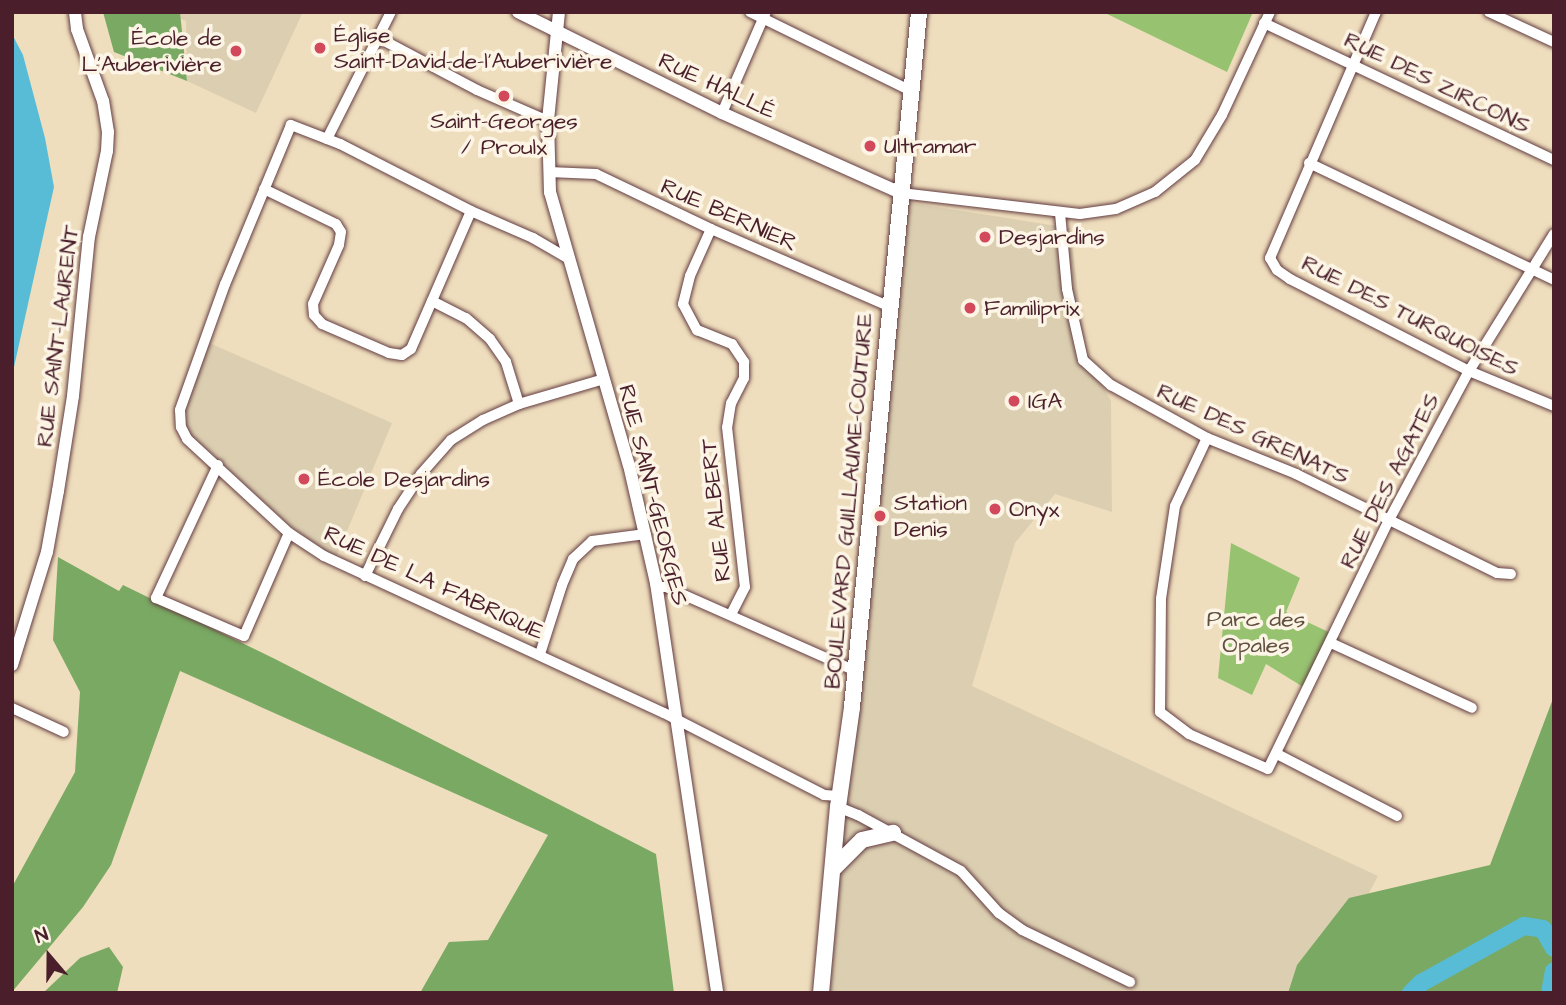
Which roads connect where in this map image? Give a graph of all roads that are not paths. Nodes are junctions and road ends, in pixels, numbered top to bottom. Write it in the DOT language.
graph roads {
  1 [pos="75,12"];
  2 [pos="391,12"];
  3 [pos="518,12"];
  4 [pos="559,12"];
  5 [pos="750,12"];
  6 [pos="919,12"];
  7 [pos="1270,12"];
  8 [pos="1376,12"];
  9 [pos="1489,12"];
  10 [pos="765,16"];
  11 [pos="1264,23"];
  12 [pos="559,32"];
  13 [pos="377,37"];
  14 [pos="1554,42"];
  15 [pos="1353,64"];
  16 [pos="911,91"];
  17 [pos="722,113"];
  18 [pos="548,121"];
  19 [pos="327,139"];
  20 [pos="1554,160"];
  21 [pos="1309,163"];
  22 [pos="550,172"];
  23 [pos="264,189"];
  24 [pos="901,193"];
  25 [pos="471,211"];
  26 [pos="1060,214"];
  27 [pos="712,229"];
  28 [pos="1554,234"];
  29 [pos="569,259"];
  30 [pos="1531,269"];
  31 [pos="1554,280"];
  32 [pos="432,301"];
  33 [pos="890,307"];
  34 [pos="1469,371"];
  35 [pos="604,379"];
  36 [pos="519,404"];
  37 [pos="1554,407"];
  38 [pos="1207,438"];
  39 [pos="218,465"];
  40 [pos="1389,520"];
  41 [pos="289,533"];
  42 [pos="646,534"];
  43 [pos="1511,574"];
  44 [pos="365,576"];
  45 [pos="657,587"];
  46 [pos="732,615"];
  47 [pos="1331,643"];
  48 [pos="540,654"];
  49 [pos="12,665"];
  50 [pos="856,671"];
  51 [pos="12,708"];
  52 [pos="1472,708"];
  53 [pos="677,719"];
  54 [pos="64,732"];
  55 [pos="1277,754"];
  56 [pos="839,801"];
  57 [pos="1397,816"];
  58 [pos="893,833"];
  59 [pos="835,867"];
  60 [pos="1130,982"];
  61 [pos="717,993"];
  62 [pos="821,993"];
  1 -- 49 [label="street, RUE SAINT-LAURENT"];
  2 -- 13 [label="street"];
  3 -- 12 [label="street, RUE HALLÉ"];
  4 -- 12 [label="street, RUE SAINT-GEORGES"];
  5 -- 10 [label="street"];
  6 -- 16 [label="main road, BOULEVARD GUILLAUME-COUTURE"];
  7 -- 11 [label="street"];
  8 -- 15 [label="street, RUE DES TURQUOISES"];
  9 -- 14 [label="street"];
  10 -- 16 [label="street"];
  10 -- 17 [label="street"];
  11 -- 15 [label="street, RUE DES ZIRCONS"];
  11 -- 26 [label="street"];
  12 -- 17 [label="street, RUE HALLÉ"];
  12 -- 18 [label="street, RUE SAINT-GEORGES"];
  13 -- 18 [label="street"];
  13 -- 19 [label="street"];
  15 -- 20 [label="street, RUE DES ZIRCONS"];
  15 -- 21 [label="street, RUE DES TURQUOISES"];
  16 -- 24 [label="main road, BOULEVARD GUILLAUME-COUTURE"];
  17 -- 24 [label="street, RUE HALLÉ"];
  18 -- 22 [label="street, RUE SAINT-GEORGES"];
  19 -- 23 [label="street, RUE DE LA FABRIQUE"];
  19 -- 25 [label="street"];
  21 -- 30 [label="street"];
  21 -- 34 [label="street, RUE DES TURQUOISES"];
  22 -- 27 [label="street, RUE BERNIER"];
  22 -- 29 [label="street, RUE SAINT-GEORGES"];
  23 -- 32 [label="street"];
  23 -- 39 [label="street, RUE DE LA FABRIQUE"];
  24 -- 26 [label="street"];
  24 -- 33 [label="main road, BOULEVARD GUILLAUME-COUTURE"];
  25 -- 29 [label="street"];
  25 -- 32 [label="street"];
  26 -- 38 [label="street, RUE DES GRENATS"];
  27 -- 33 [label="street, RUE BERNIER"];
  27 -- 46 [label="street, RUE ALBERT"];
  28 -- 30 [label="street, RUE DES AGATES"];
  29 -- 35 [label="street, RUE SAINT-GEORGES"];
  30 -- 31 [label="street"];
  30 -- 34 [label="street, RUE DES AGATES"];
  32 -- 36 [label="street"];
  33 -- 50 [label="main road, BOULEVARD GUILLAUME-COUTURE"];
  34 -- 37 [label="street, RUE DES TURQUOISES"];
  34 -- 40 [label="street, RUE DES AGATES"];
  35 -- 36 [label="street"];
  35 -- 42 [label="street, RUE SAINT-GEORGES"];
  36 -- 44 [label="street"];
  38 -- 40 [label="street, RUE DES GRENATS"];
  38 -- 55 [label="street"];
  39 -- 41 [label="street, RUE DE LA FABRIQUE"];
  39 -- 41 [label="street"];
  40 -- 43 [label="street, RUE DES GRENATS"];
  40 -- 47 [label="street, RUE DES AGATES"];
  41 -- 44 [label="street, RUE DE LA FABRIQUE"];
  42 -- 45 [label="street, RUE SAINT-GEORGES"];
  42 -- 48 [label="street"];
  44 -- 48 [label="street, RUE DE LA FABRIQUE"];
  45 -- 46 [label="street"];
  45 -- 53 [label="street, RUE SAINT-GEORGES"];
  46 -- 50 [label="street"];
  47 -- 52 [label="street"];
  47 -- 55 [label="street, RUE DES AGATES"];
  48 -- 53 [label="street, RUE DE LA FABRIQUE"];
  50 -- 56 [label="main road, BOULEVARD GUILLAUME-COUTURE"];
  51 -- 54 [label="street"];
  53 -- 56 [label="street, RUE DE LA FABRIQUE"];
  53 -- 61 [label="street, RUE SAINT-GEORGES"];
  55 -- 57 [label="street"];
  56 -- 58 [label="street, RUE DE LA FABRIQUE"];
  56 -- 59 [label="main road, BOULEVARD GUILLAUME-COUTURE"];
  58 -- 59 [label="main road"];
  58 -- 60 [label="street, RUE DE LA FABRIQUE"];
  59 -- 62 [label="main road, BOULEVARD GUILLAUME-COUTURE"];
}
